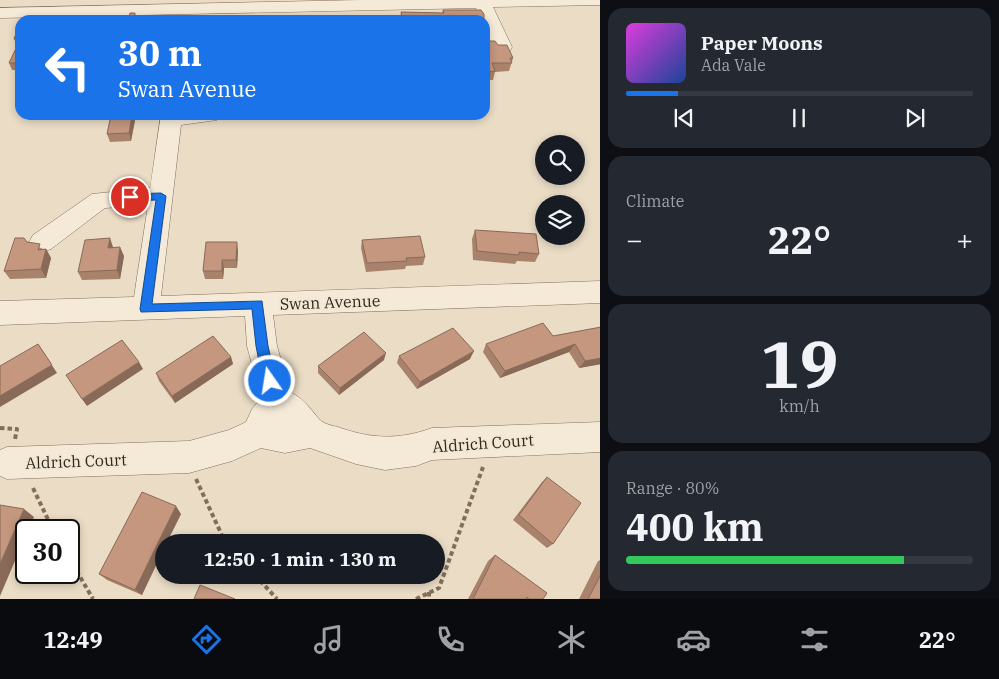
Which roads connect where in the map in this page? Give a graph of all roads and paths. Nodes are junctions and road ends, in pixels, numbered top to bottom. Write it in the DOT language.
graph roads {
  1 [pos="599,0"];
  2 [pos="482,2"];
  3 [pos="186,10"];
  4 [pos="0,13"];
  5 [pos="488,15"];
  6 [pos="490,19"];
  7 [pos="503,47"];
  8 [pos="172,120"];
  9 [pos="161,196"];
  10 [pos="42,242"];
  11 [pos="600,292"];
  12 [pos="258,304"];
  13 [pos="146,309"];
  14 [pos="0,313"];
  15 [pos="277,402"];
  16 [pos="260,432"];
  17 [pos="310,433"];
  18 [pos="600,437"];
  19 [pos="478,442"];
  20 [pos="188,458"];
  21 [pos="17,475"];
  22 [pos="48,519"];
  23 [pos="221,534"];
  24 [pos="80,577"];
  25 [pos="263,584"];
  26 [pos="429,592"];
  27 [pos="93,599"];
  28 [pos="277,599"];
  29 [pos="416,599"];
  30 [pos="429,599"];
  1 -- 2 [label="street"];
  2 -- 3 [label="street"];
  2 -- 5 [label="street"];
  3 -- 4 [label="street"];
  6 -- 7 [label="street"];
  8 -- 9 [label="street"];
  9 -- 10 [label="street"];
  9 -- 13 [label="street"];
  11 -- 12 [label="street, Swan Avenue"];
  12 -- 13 [label="street, Swan Avenue"];
  12 -- 15 [label="street"];
  13 -- 14 [label="street, Swan Avenue"];
  15 -- 16 [label="street"];
  15 -- 17 [label="street"];
  16 -- 17 [label="street, Aldrich Court"];
  16 -- 20 [label="street, Aldrich Court"];
  17 -- 19 [label="street, Aldrich Court"];
  18 -- 19 [label="street, Aldrich Court"];
  19 -- 26 [label="path"];
  20 -- 21 [label="street, Aldrich Court"];
  20 -- 23 [label="path"];
  21 -- 22 [label="path"];
  24 -- 27 [label="path"];
  25 -- 28 [label="path"];
  26 -- 29 [label="path"];
  26 -- 30 [label="path"];
}
